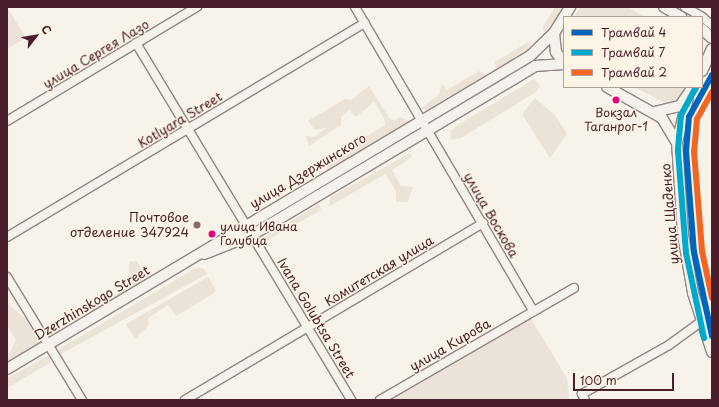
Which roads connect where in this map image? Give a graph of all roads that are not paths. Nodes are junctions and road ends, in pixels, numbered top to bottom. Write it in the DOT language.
graph roads {
  1 [pos="197,7"];
  2 [pos="355,7"];
  3 [pos="570,7"];
  4 [pos="664,7"];
  5 [pos="685,7"];
  6 [pos="564,16"];
  7 [pos="679,16"];
  8 [pos="700,16"];
  9 [pos="563,18"];
  10 [pos="703,19"];
  11 [pos="365,23"];
  12 [pos="709,31"];
  13 [pos="554,33"];
  14 [pos="136,43"];
  15 [pos="712,51"];
  16 [pos="563,62"];
  17 [pos="563,63"];
  18 [pos="703,69"];
  19 [pos="609,88"];
  20 [pos="693,88"];
  21 [pos="688,98"];
  22 [pos="654,112"];
  23 [pos="422,119"];
  24 [pos="7,121"];
  25 [pos="188,129"];
  26 [pos="429,131"];
  27 [pos="676,142"];
  28 [pos="245,224"];
  29 [pos="483,224"];
  30 [pos="252,235"];
  31 [pos="7,238"];
  32 [pos="191,259"];
  33 [pos="7,277"];
  34 [pos="574,288"];
  35 [pos="533,311"];
  36 [pos="701,322"];
  37 [pos="307,328"];
  38 [pos="47,345"];
  39 [pos="712,352"];
  40 [pos="7,369"];
  41 [pos="584,397"];
  42 [pos="82,400"];
  43 [pos="185,400"];
  44 [pos="351,400"];
  45 [pos="380,400"];
  1 -- 14 [label="street, улица Сергея Лазо"];
  2 -- 11 [label="street"];
  3 -- 6 [label="main road, улица Дзержинского"];
  4 -- 7 [label="main road"];
  5 -- 8 [label="street"];
  9 -- 13 [label="main road, улица Дзержинского"];
  10 -- 12 [label="street"];
  11 -- 23 [label="street"];
  11 -- 25 [label="street, Kotlyara Street"];
  13 -- 16 [label="main road"];
  13 -- 23 [label="main road, улица Дзержинского"];
  14 -- 24 [label="street, улица Сергея Лазо"];
  14 -- 25 [label="street, Ivana Golubtsa Street"];
  15 -- 18 [label="main road"];
  17 -- 26 [label="main road, улица Дзержинского"];
  19 -- 22 [label="main road, улица Щаденко"];
  20 -- 21 [label="main road, улица Щаденко"];
  21 -- 22 [label="main road"];
  21 -- 27 [label="main road, улица Щаденко"];
  22 -- 27 [label="main road, улица Щаденко"];
  23 -- 26 [label="street, улица Воскова"];
  23 -- 28 [label="main road, улица Дзержинского"];
  25 -- 28 [label="street, Ivana Golubtsa Street"];
  25 -- 31 [label="street, Kotlyara Street"];
  26 -- 29 [label="street, улица Воскова"];
  26 -- 30 [label="main road, улица Дзержинского"];
  27 -- 36 [label="main road, улица Щаденко"];
  28 -- 30 [label="street, Ivana Golubtsa Street"];
  28 -- 32 [label="main road, улица Дзержинского"];
  29 -- 35 [label="street, улица Воскова"];
  29 -- 37 [label="street, Комитетская улица"];
  30 -- 32 [label="main road, улица Дзержинского"];
  30 -- 37 [label="street, Ivana Golubtsa Street"];
  32 -- 38 [label="main road, Dzerzhinskogo Street"];
  33 -- 38 [label="street"];
  34 -- 35 [label="street, улица Кирова"];
  35 -- 45 [label="street, улица Кирова"];
  36 -- 39 [label="main road, улица Щаденко"];
  36 -- 41 [label="street"];
  37 -- 43 [label="street, Комитетская улица"];
  37 -- 44 [label="street, Ivana Golubtsa Street"];
  38 -- 40 [label="main road, Dzerzhinskogo Street"];
  38 -- 42 [label="street"];
}
